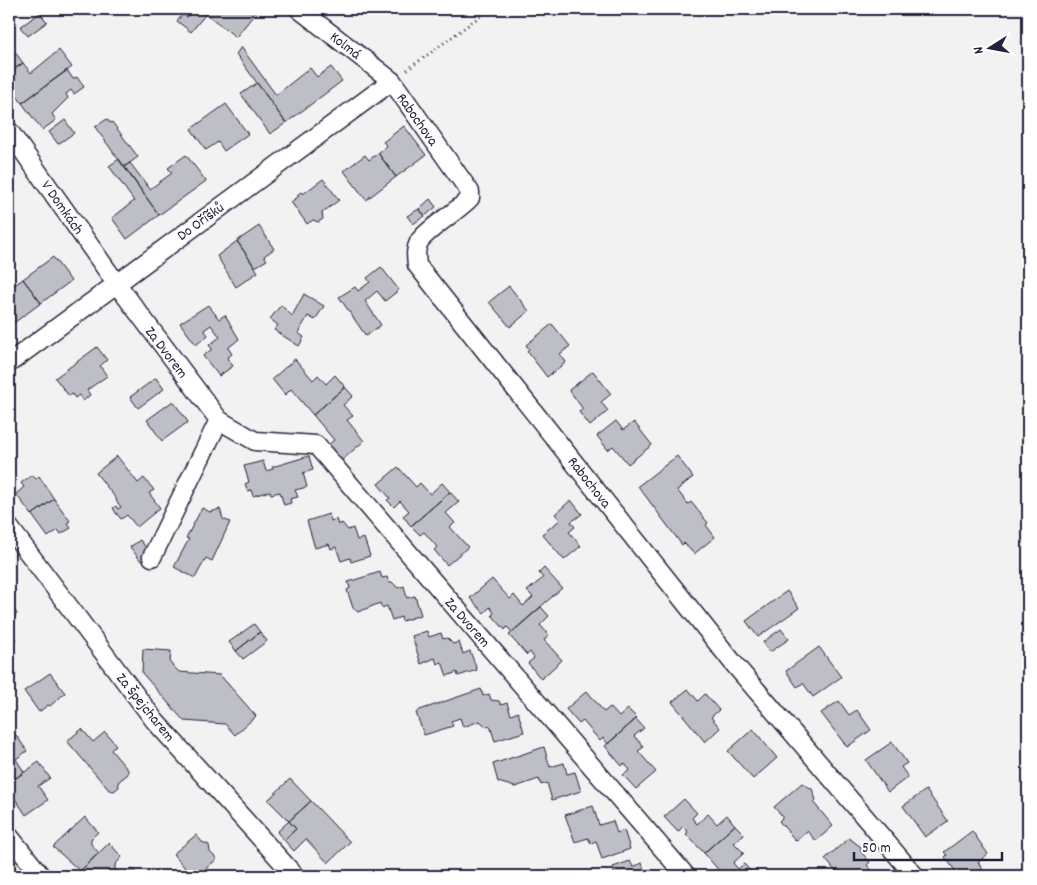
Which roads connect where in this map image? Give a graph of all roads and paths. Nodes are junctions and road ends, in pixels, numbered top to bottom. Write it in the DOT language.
graph roads {
  1 [pos="299,9"];
  2 [pos="490,9"];
  3 [pos="392,81"];
  4 [pos="9,131"];
  5 [pos="116,283"];
  6 [pos="9,363"];
  7 [pos="219,420"];
  8 [pos="9,527"];
  9 [pos="152,557"];
  10 [pos="9,836"];
  11 [pos="36,875"];
  12 [pos="295,876"];
  13 [pos="686,876"];
  14 [pos="915,876"];
  1 -- 3 [label="street, Kolmá"];
  2 -- 3 [label="path"];
  3 -- 5 [label="street, Do Oříšků"];
  3 -- 14 [label="street, Rabochova"];
  4 -- 5 [label="street, V Domkách"];
  5 -- 6 [label="street, Do Oříšků"];
  5 -- 7 [label="street, Za Dvorem"];
  7 -- 9 [label="street"];
  7 -- 13 [label="street, Za Dvorem"];
  8 -- 12 [label="street, Za Špejcharem"];
  10 -- 11 [label="street"];
}
